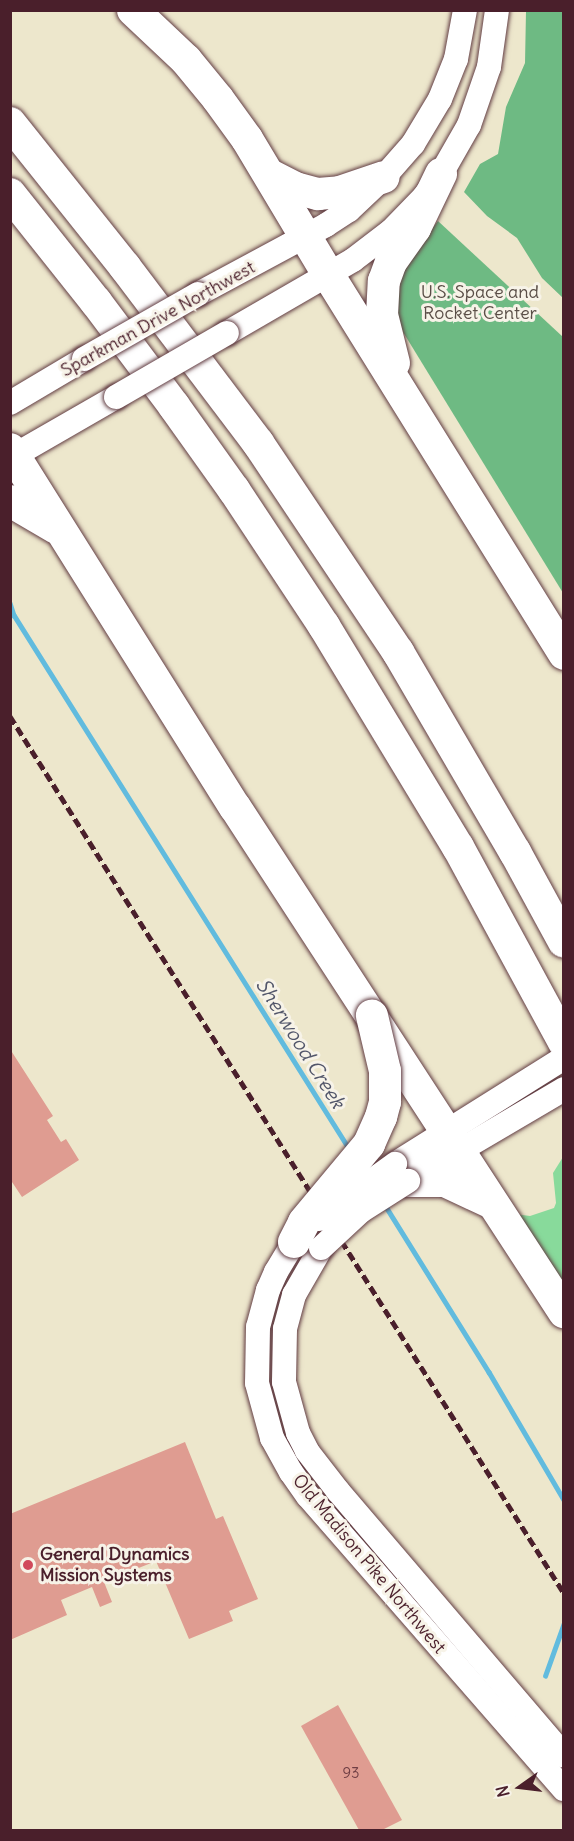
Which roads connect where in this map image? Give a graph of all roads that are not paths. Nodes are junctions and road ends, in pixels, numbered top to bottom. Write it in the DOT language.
graph roads {
  1 [pos="133,10"];
  2 [pos="497,10"];
  3 [pos="463,14"];
  4 [pos="10,123"];
  5 [pos="441,174"];
  6 [pos="270,175"];
  7 [pos="384,177"];
  8 [pos="10,194"];
  9 [pos="307,237"];
  10 [pos="328,276"];
  11 [pos="405,399"];
  12 [pos="10,403"];
  13 [pos="12,454"];
  14 [pos="10,501"];
  15 [pos="61,531"];
  16 [pos="564,654"];
  17 [pos="564,942"];
  18 [pos="372,1016"];
  19 [pos="564,1042"];
  20 [pos="564,1058"];
  21 [pos="564,1089"];
  22 [pos="453,1142"];
  23 [pos="402,1172"];
  24 [pos="492,1203"];
  25 [pos="308,1239"];
  26 [pos="564,1312"];
  27 [pos="564,1756"];
  28 [pos="564,1789"];
  1 -- 6 [label="highway"];
  2 -- 5 [label="main road"];
  3 -- 7 [label="main road, Sparkman Drive Northwest"];
  4 -- 17 [label="highway"];
  5 -- 10 [label="main road"];
  5 -- 11 [label="highway"];
  6 -- 7 [label="highway"];
  6 -- 9 [label="highway"];
  7 -- 9 [label="main road, Sparkman Drive Northwest"];
  8 -- 19 [label="highway"];
  9 -- 10 [label="highway"];
  9 -- 12 [label="main road, Sparkman Drive Northwest, bridge"];
  10 -- 11 [label="highway"];
  10 -- 13 [label="main road, bridge"];
  11 -- 16 [label="highway"];
  13 -- 15 [label="highway"];
  14 -- 15 [label="highway"];
  15 -- 18 [label="highway"];
  18 -- 22 [label="highway"];
  18 -- 25 [label="highway, bridge"];
  20 -- 22 [label="main road, Old Madison Pike Northwest"];
  21 -- 22 [label="main road, Old Madison Pike Northwest"];
  22 -- 23 [label="main road, Old Madison Pike Northwest"];
  22 -- 24 [label="highway"];
  23 -- 24 [label="highway"];
  23 -- 25 [label="main road, Old Madison Pike Northwest, bridge"];
  24 -- 26 [label="highway"];
  25 -- 27 [label="main road, Old Madison Pike Northwest"];
  25 -- 28 [label="main road, Old Madison Pike Northwest"];
}
